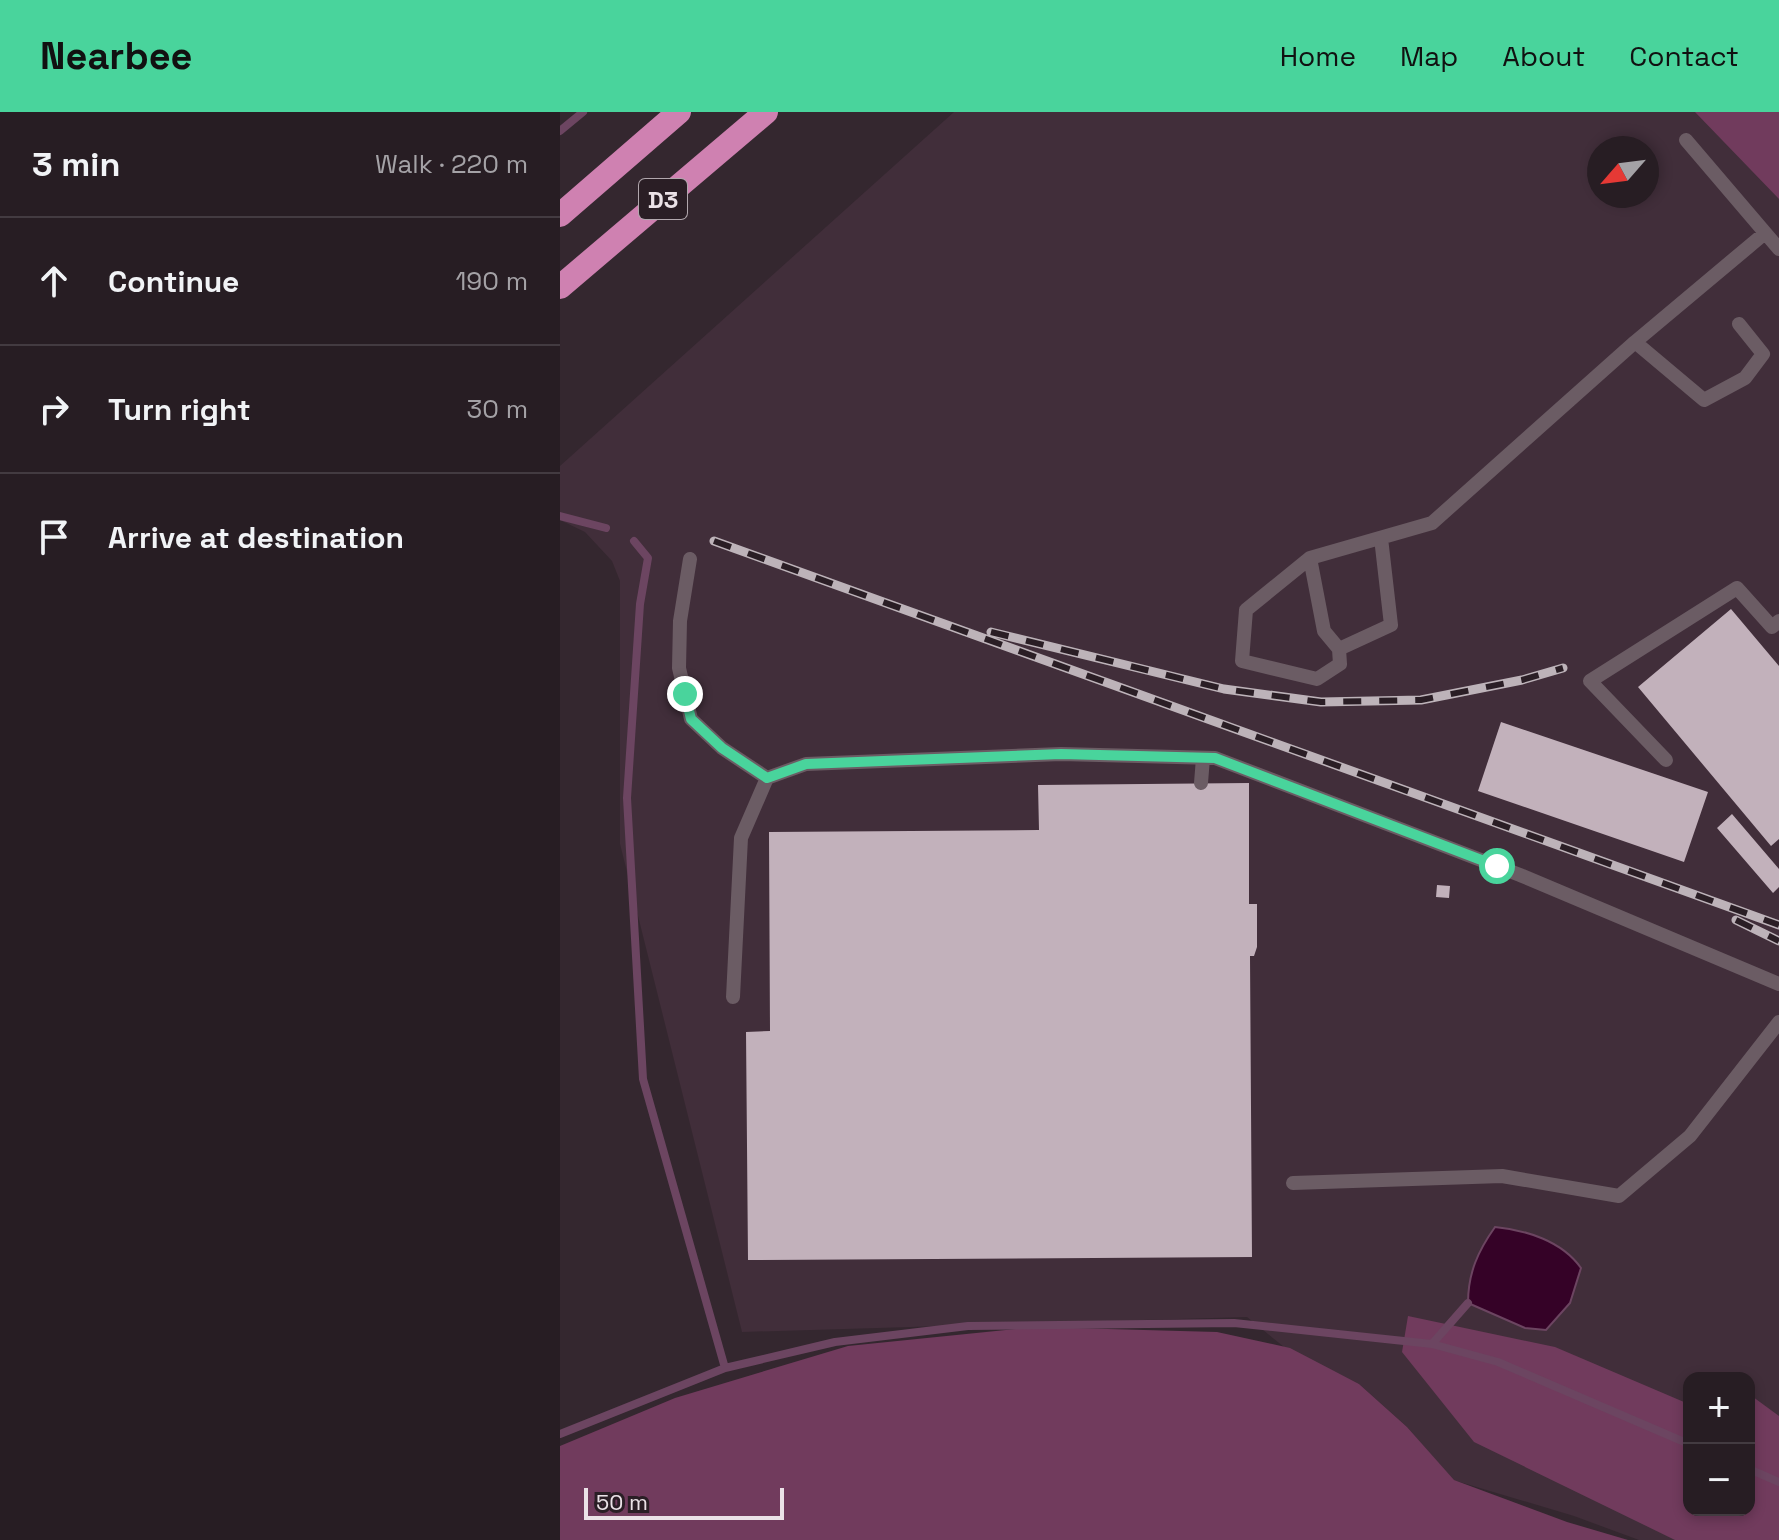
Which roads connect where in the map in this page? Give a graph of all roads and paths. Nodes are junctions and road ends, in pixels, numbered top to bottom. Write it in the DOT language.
graph roads {
  1 [pos="679,112"];
  2 [pos="766,112"];
  3 [pos="1686,140"];
  4 [pos="560,215"];
  5 [pos="1765,233"];
  6 [pos="1779,249"];
  7 [pos="560,287"];
  8 [pos="1739,324"];
  9 [pos="1635,342"];
  10 [pos="1381,538"];
  11 [pos="1310,558"];
  12 [pos="690,559"];
  13 [pos="1779,621"];
  14 [pos="1339,649"];
  15 [pos="1203,758"];
  16 [pos="1666,760"];
  17 [pos="767,778"];
  18 [pos="1201,783"];
  19 [pos="1779,984"];
  20 [pos="733,997"];
  21 [pos="1779,1022"];
  22 [pos="1293,1183"];
  1 -- 4 [label="highway, D3"];
  2 -- 7 [label="highway, D3"];
  3 -- 5 [label="lane"];
  5 -- 6 [label="lane"];
  5 -- 9 [label="lane"];
  8 -- 9 [label="lane"];
  9 -- 10 [label="lane"];
  10 -- 11 [label="lane"];
  10 -- 14 [label="lane"];
  11 -- 14 [label="lane"];
  11 -- 14 [label="lane"];
  12 -- 17 [label="lane"];
  13 -- 16 [label="lane"];
  15 -- 17 [label="lane"];
  15 -- 18 [label="lane"];
  15 -- 19 [label="lane"];
  17 -- 20 [label="lane"];
  21 -- 22 [label="lane"];
}
